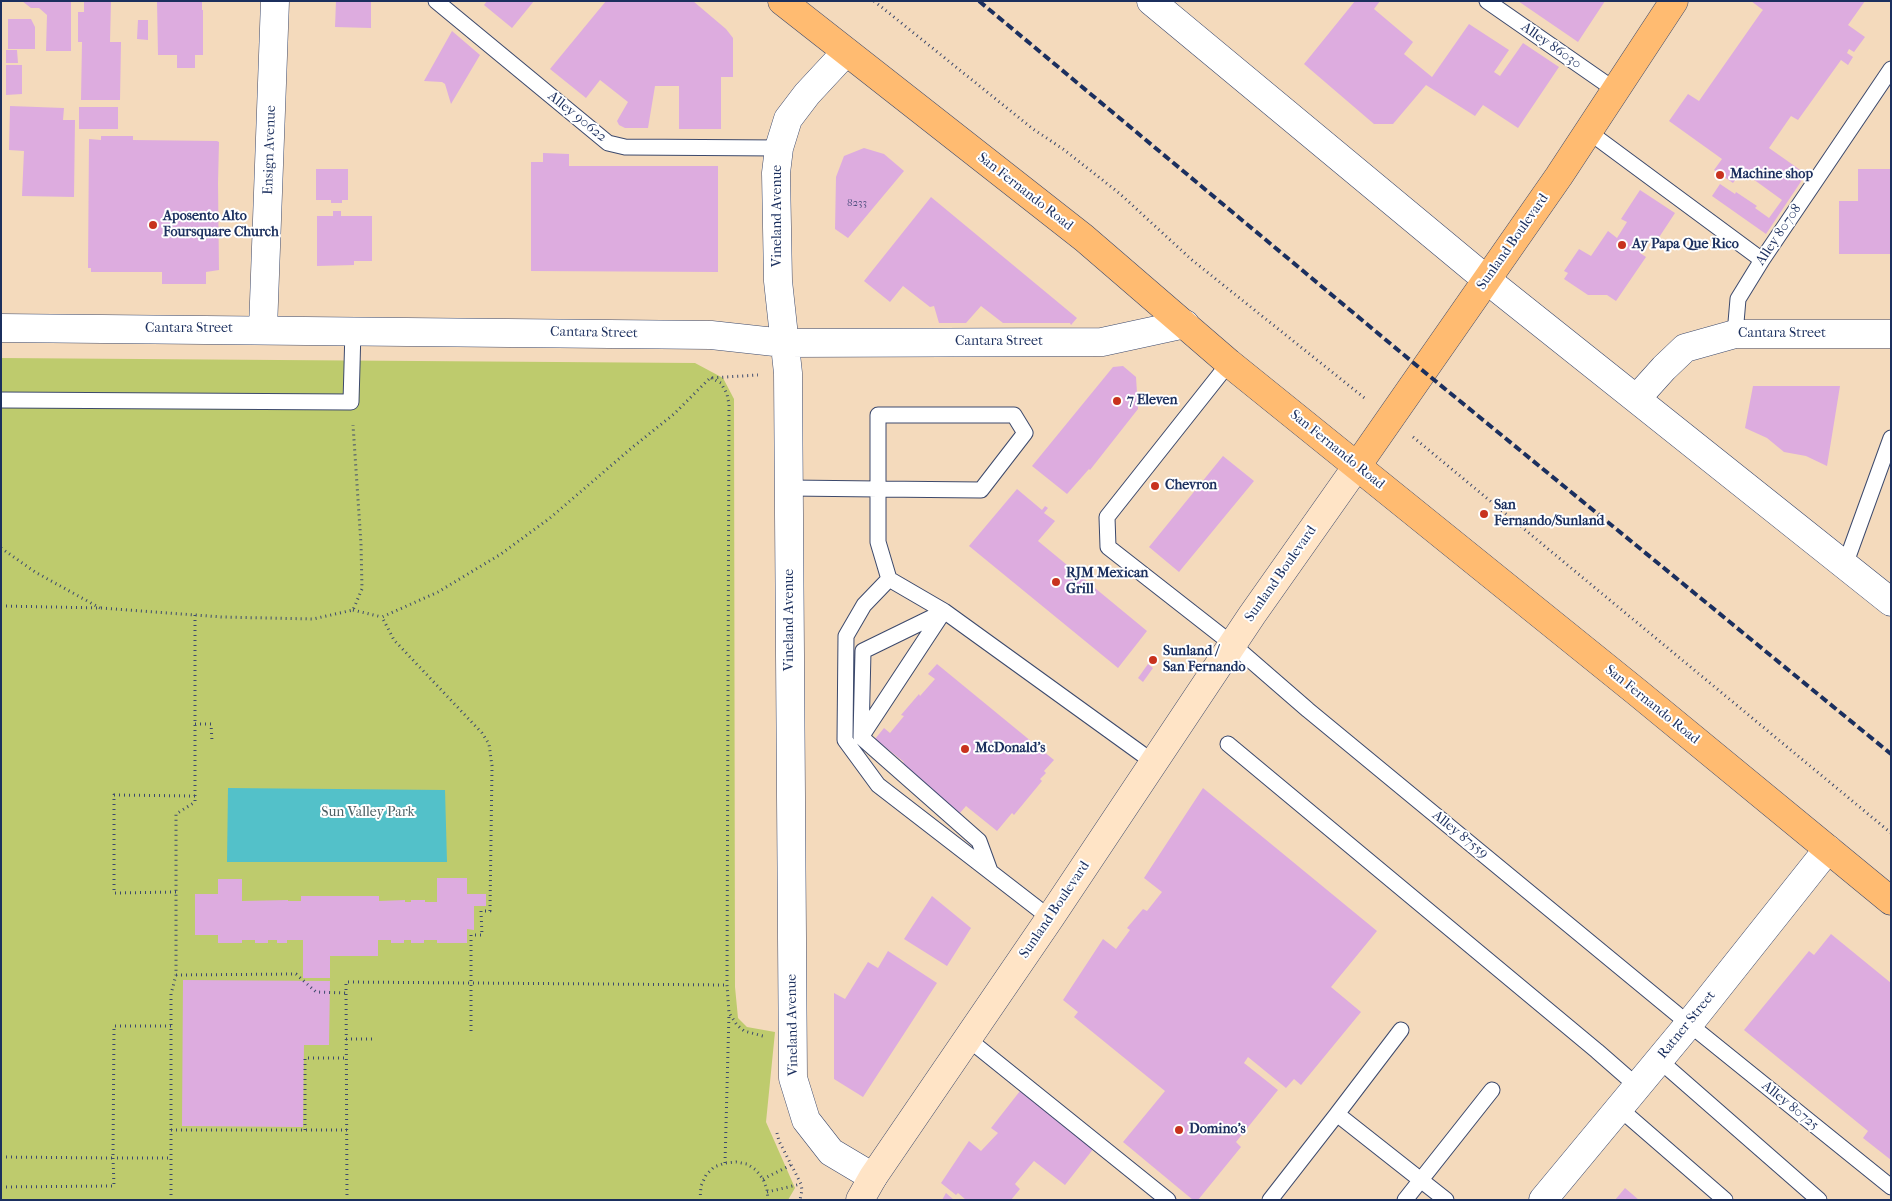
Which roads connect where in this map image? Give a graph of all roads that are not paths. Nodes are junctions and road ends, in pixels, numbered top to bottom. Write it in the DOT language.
graph roads {
  1 [pos="275,1"];
  2 [pos="436,1"];
  3 [pos="782,1"];
  4 [pos="1151,1"];
  5 [pos="1487,1"];
  6 [pos="1674,1"];
  7 [pos="846,52"];
  8 [pos="1891,70"];
  9 [pos="1615,90"];
  10 [pos="1589,132"];
  11 [pos="779,148"];
  12 [pos="1762,260"];
  13 [pos="1487,280"];
  14 [pos="1185,324"];
  15 [pos="1,328"];
  16 [pos="263,329"];
  17 [pos="353,330"];
  18 [pos="1735,334"];
  19 [pos="1891,334"];
  20 [pos="784,343"];
  21 [pos="1229,363"];
  22 [pos="1637,398"];
  23 [pos="1,400"];
  24 [pos="1891,438"];
  25 [pos="1356,466"];
  26 [pos="790,488"];
  27 [pos="878,489"];
  28 [pos="1845,565"];
  29 [pos="889,578"];
  30 [pos="1891,602"];
  31 [pos="944,611"];
  32 [pos="1232,644"];
  33 [pos="861,737"];
  34 [pos="1228,744"];
  35 [pos="1153,762"];
  36 [pos="1828,849"];
  37 [pos="991,873"];
  38 [pos="1891,901"];
  39 [pos="1050,918"];
  40 [pos="1688,1024"];
  41 [pos="1401,1030"];
  42 [pos="968,1039"];
  43 [pos="1658,1060"];
  44 [pos="1637,1086"];
  45 [pos="1492,1090"];
  46 [pos="1619,1108"];
  47 [pos="1337,1114"];
  48 [pos="1421,1180"];
  49 [pos="1891,1187"];
  50 [pos="866,1188"];
  51 [pos="1150,1194"];
  52 [pos="1168,1200"];
  53 [pos="1270,1200"];
  54 [pos="1405,1200"];
  55 [pos="1446,1200"];
  56 [pos="1543,1200"];
  57 [pos="1724,1200"];
  58 [pos="1819,1200"];
  1 -- 16 [label="street, Ensign Avenue"];
  2 -- 11 [label="lane, Alley 90622"];
  3 -- 7 [label="main road, San Fernando Road"];
  4 -- 13 [label="street"];
  5 -- 9 [label="lane, Alley 86030"];
  6 -- 9 [label="main road, Sunland Boulevard"];
  7 -- 11 [label="street, Vineland Avenue"];
  7 -- 14 [label="main road, San Fernando Road"];
  8 -- 12 [label="lane, Alley 80708"];
  9 -- 10 [label="main road, Sunland Boulevard"];
  10 -- 12 [label="lane"];
  10 -- 13 [label="main road, Sunland Boulevard"];
  11 -- 20 [label="street, Vineland Avenue"];
  12 -- 18 [label="lane, Alley 80708"];
  13 -- 22 [label="street"];
  13 -- 25 [label="main road, Sunland Boulevard"];
  14 -- 20 [label="street, Cantara Street"];
  14 -- 21 [label="main road, San Fernando Road"];
  15 -- 16 [label="street, Cantara Street"];
  16 -- 17 [label="street, Cantara Street"];
  17 -- 20 [label="street, Cantara Street"];
  17 -- 23 [label="lane"];
  18 -- 19 [label="street, Cantara Street"];
  18 -- 22 [label="street, Cantara Street"];
  20 -- 26 [label="street, Vineland Avenue"];
  21 -- 25 [label="main road, San Fernando Road"];
  21 -- 32 [label="lane, Alley 87559"];
  22 -- 28 [label="street"];
  24 -- 28 [label="lane"];
  25 -- 32 [label="main road, Sunland Boulevard"];
  25 -- 36 [label="main road, San Fernando Road"];
  26 -- 27 [label="lane"];
  26 -- 50 [label="street, Vineland Avenue"];
  27 -- 27 [label="lane"];
  27 -- 29 [label="lane"];
  28 -- 30 [label="street"];
  29 -- 31 [label="lane"];
  29 -- 37 [label="lane"];
  31 -- 33 [label="lane"];
  31 -- 33 [label="lane"];
  31 -- 35 [label="lane"];
  32 -- 35 [label="main road, Sunland Boulevard"];
  32 -- 40 [label="lane, Alley 87559"];
  33 -- 37 [label="lane"];
  34 -- 44 [label="lane"];
  35 -- 39 [label="main road, Sunland Boulevard"];
  36 -- 38 [label="main road, San Fernando Road"];
  36 -- 40 [label="street, Ratner Street"];
  37 -- 39 [label="lane"];
  39 -- 42 [label="main road, Sunland Boulevard"];
  40 -- 43 [label="street, Ratner Street"];
  40 -- 49 [label="lane, Alley 80725"];
  41 -- 47 [label="lane"];
  42 -- 50 [label="main road, Sunland Boulevard"];
  42 -- 51 [label="lane"];
  43 -- 44 [label="street, Ratner Street"];
  43 -- 58 [label="lane"];
  44 -- 46 [label="street, Ratner Street"];
  45 -- 48 [label="lane"];
  46 -- 56 [label="street, Ratner Street"];
  46 -- 57 [label="lane"];
  47 -- 48 [label="lane"];
  47 -- 53 [label="lane"];
  48 -- 54 [label="lane"];
  48 -- 55 [label="lane"];
  51 -- 52 [label="lane"];
}
